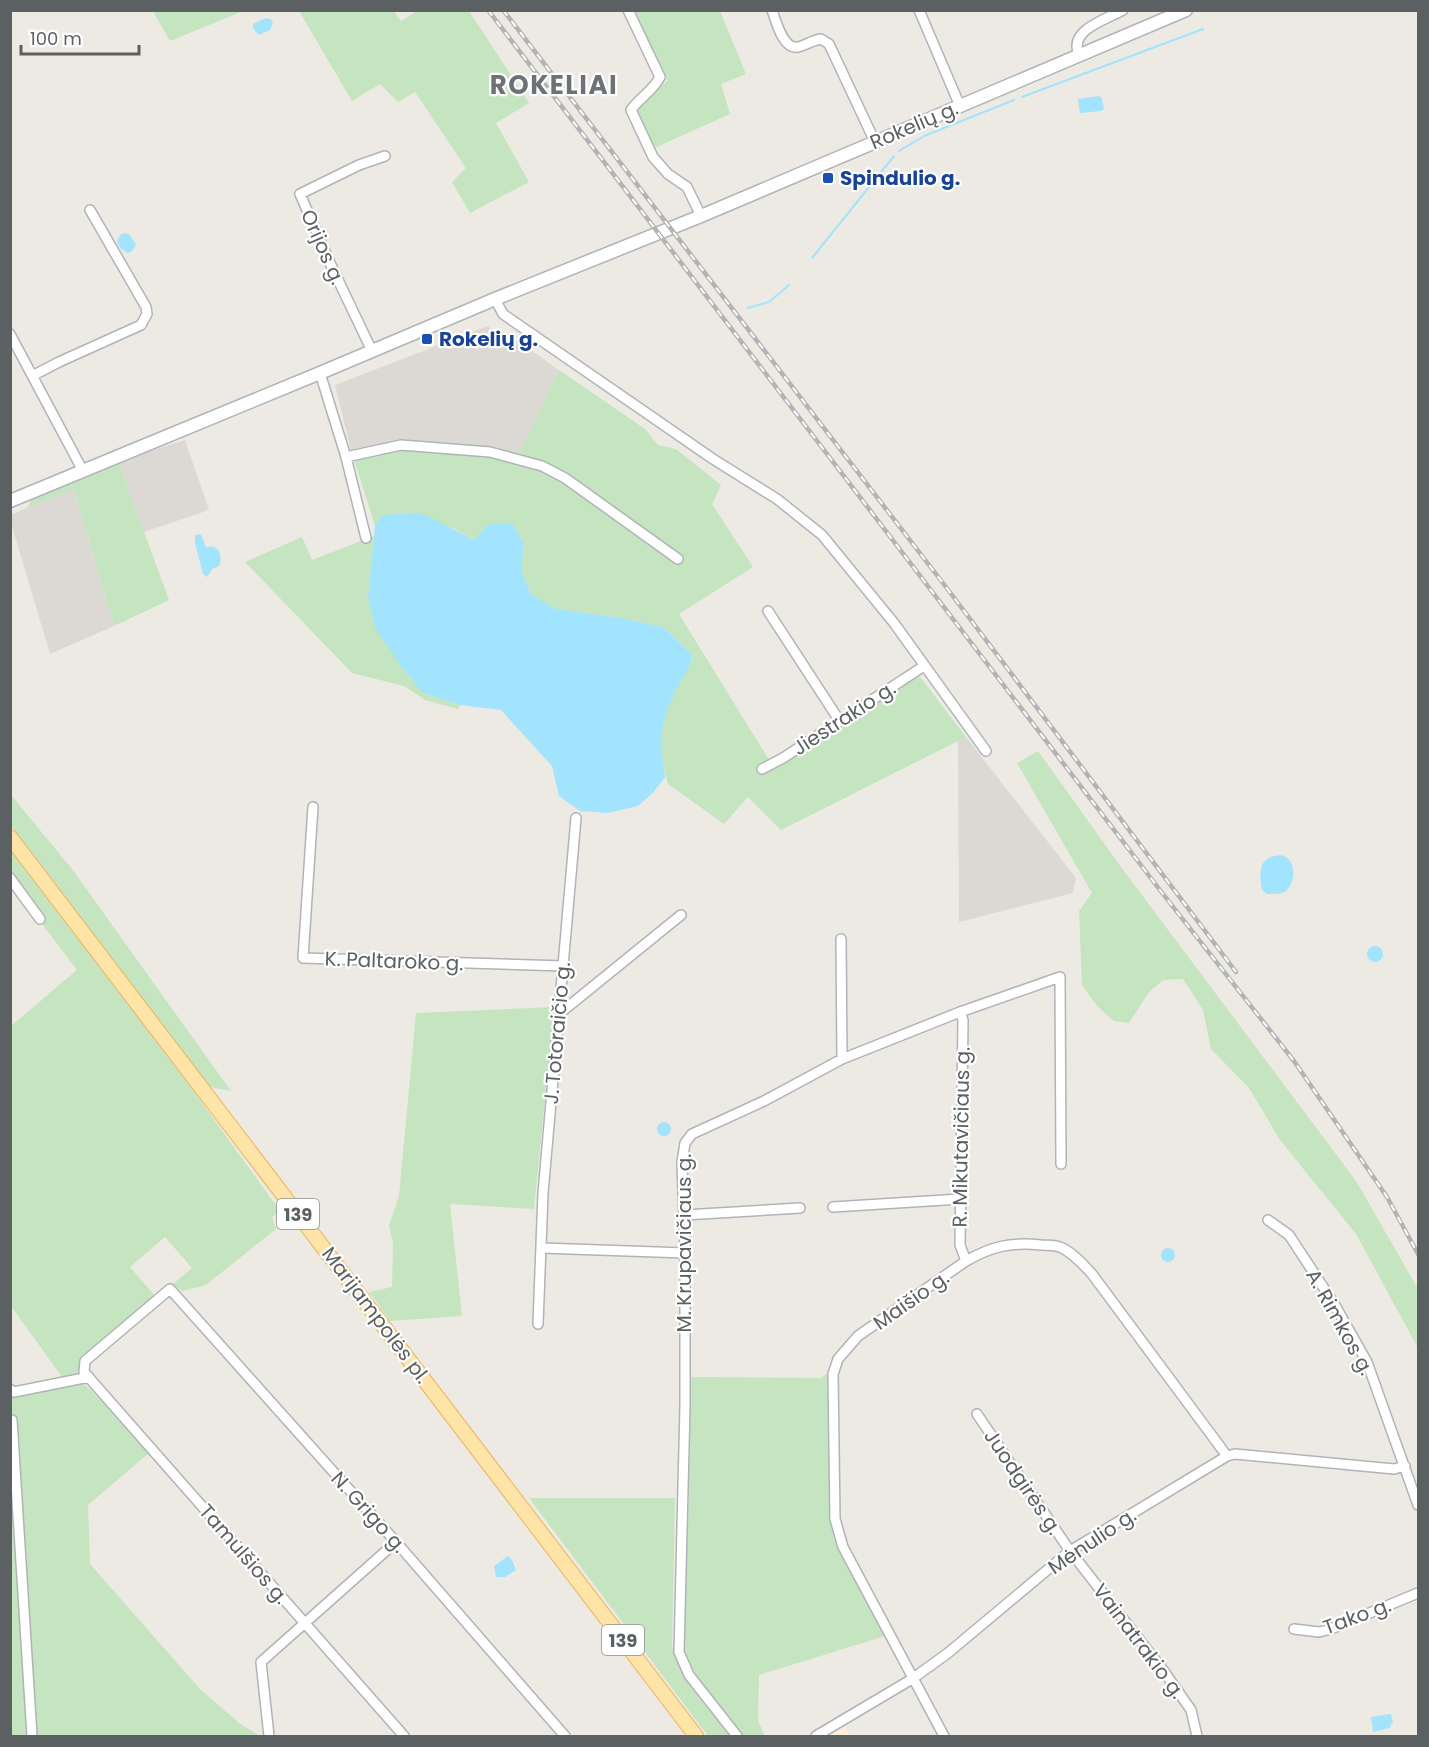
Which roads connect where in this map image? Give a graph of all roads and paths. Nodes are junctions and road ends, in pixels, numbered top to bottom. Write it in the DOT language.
graph roads {
  1 [pos="628,10"];
  2 [pos="772,10"];
  3 [pos="919,10"];
  4 [pos="1123,10"];
  5 [pos="1186,10"];
  6 [pos="1079,55"];
  7 [pos="960,106"];
  8 [pos="875,142"];
  9 [pos="386,156"];
  10 [pos="90,210"];
  11 [pos="700,216"];
  12 [pos="495,299"];
  13 [pos="10,334"];
  14 [pos="372,351"];
  15 [pos="320,374"];
  16 [pos="34,375"];
  17 [pos="346,457"];
  18 [pos="83,471"];
  19 [pos="10,501"];
  20 [pos="366,538"];
  21 [pos="678,559"];
  22 [pos="768,610"];
  23 [pos="924,666"];
  24 [pos="839,720"];
  25 [pos="986,751"];
  26 [pos="762,769"];
  27 [pos="314,807"];
  28 [pos="576,818"];
  29 [pos="10,837"];
  30 [pos="10,878"];
  31 [pos="681,915"];
  32 [pos="40,919"];
  33 [pos="841,939"];
  34 [pos="563,966"];
  35 [pos="960,1012"];
  36 [pos="559,1014"];
  37 [pos="842,1059"];
  38 [pos="1061,1164"];
  39 [pos="960,1199"];
  40 [pos="833,1207"];
  41 [pos="800,1208"];
  42 [pos="684,1215"];
  43 [pos="1268,1220"];
  44 [pos="542,1248"];
  45 [pos="685,1253"];
  46 [pos="966,1261"];
  47 [pos="538,1324"];
  48 [pos="86,1374"];
  49 [pos="10,1389"];
  50 [pos="977,1414"];
  51 [pos="12,1420"];
  52 [pos="1227,1456"];
  53 [pos="1405,1466"];
  54 [pos="1419,1505"];
  55 [pos="396,1542"];
  56 [pos="1070,1551"];
  57 [pos="1419,1593"];
  58 [pos="304,1623"];
  59 [pos="1294,1629"];
  60 [pos="912,1679"];
  61 [pos="32,1737"];
  62 [pos="269,1737"];
  63 [pos="404,1737"];
  64 [pos="565,1737"];
  65 [pos="696,1737"];
  66 [pos="737,1737"];
  67 [pos="816,1737"];
  68 [pos="944,1737"];
  69 [pos="1197,1737"];
  1 -- 11 [label="street"];
  2 -- 8 [label="street"];
  3 -- 7 [label="street"];
  4 -- 6 [label="street"];
  5 -- 6 [label="main road, Rokelių g."];
  6 -- 7 [label="main road, Rokelių g."];
  7 -- 8 [label="main road, Rokelių g."];
  8 -- 11 [label="main road, Rokelių g."];
  9 -- 14 [label="street, Orijos g."];
  10 -- 16 [label="street"];
  11 -- 12 [label="main road, Rokelių g."];
  12 -- 14 [label="main road, Rokelių g."];
  12 -- 23 [label="street"];
  13 -- 16 [label="street"];
  14 -- 15 [label="main road, Rokelių g."];
  15 -- 17 [label="street"];
  15 -- 18 [label="main road, Rokelių g."];
  16 -- 18 [label="street"];
  17 -- 20 [label="street"];
  17 -- 21 [label="street"];
  18 -- 19 [label="main road, Rokelių g."];
  22 -- 24 [label="street"];
  23 -- 24 [label="street, Jiestrakio g."];
  23 -- 25 [label="street"];
  24 -- 26 [label="street, Jiestrakio g."];
  27 -- 34 [label="street, K. Paltaroko g."];
  28 -- 34 [label="street, J. Totoraičio g."];
  29 -- 65 [label="main road, Marijampolės pl. / 139"];
  30 -- 32 [label="street"];
  31 -- 36 [label="street"];
  33 -- 37 [label="street"];
  34 -- 36 [label="street, J. Totoraičio g."];
  35 -- 37 [label="street, M. Krupavičiaus g."];
  35 -- 38 [label="street, M. Krupavičiaus g."];
  35 -- 39 [label="street, R. Mikutavičiaus g."];
  36 -- 44 [label="street, J. Totoraičio g."];
  37 -- 42 [label="street, M. Krupavičiaus g."];
  39 -- 40 [label="street"];
  39 -- 46 [label="street, R. Mikutavičiaus g."];
  41 -- 42 [label="street"];
  42 -- 45 [label="street, M. Krupavičiaus g."];
  43 -- 53 [label="street, A. Rimkos g."];
  44 -- 45 [label="street"];
  44 -- 47 [label="street, J. Totoraičio g."];
  45 -- 66 [label="street, M. Krupavičiaus g."];
  46 -- 52 [label="street, Maišio g."];
  46 -- 60 [label="street, Maišio g."];
  48 -- 49 [label="street"];
  48 -- 55 [label="street, N. Grigo g."];
  48 -- 58 [label="street, Tamulšios g."];
  50 -- 56 [label="street, Juodgirės g."];
  51 -- 61 [label="street"];
  52 -- 53 [label="street"];
  52 -- 56 [label="street, Mėnulio g."];
  53 -- 54 [label="street, A. Rimkos g."];
  55 -- 58 [label="street"];
  55 -- 64 [label="street, N. Grigo g."];
  56 -- 60 [label="street, Mėnulio g."];
  56 -- 69 [label="street, Vainatrakio g."];
  57 -- 59 [label="street, Tako g."];
  58 -- 62 [label="street"];
  58 -- 63 [label="street, Tamulšios g."];
  60 -- 67 [label="street, Mėnulio g."];
  60 -- 68 [label="street, Maišio g."];
}
